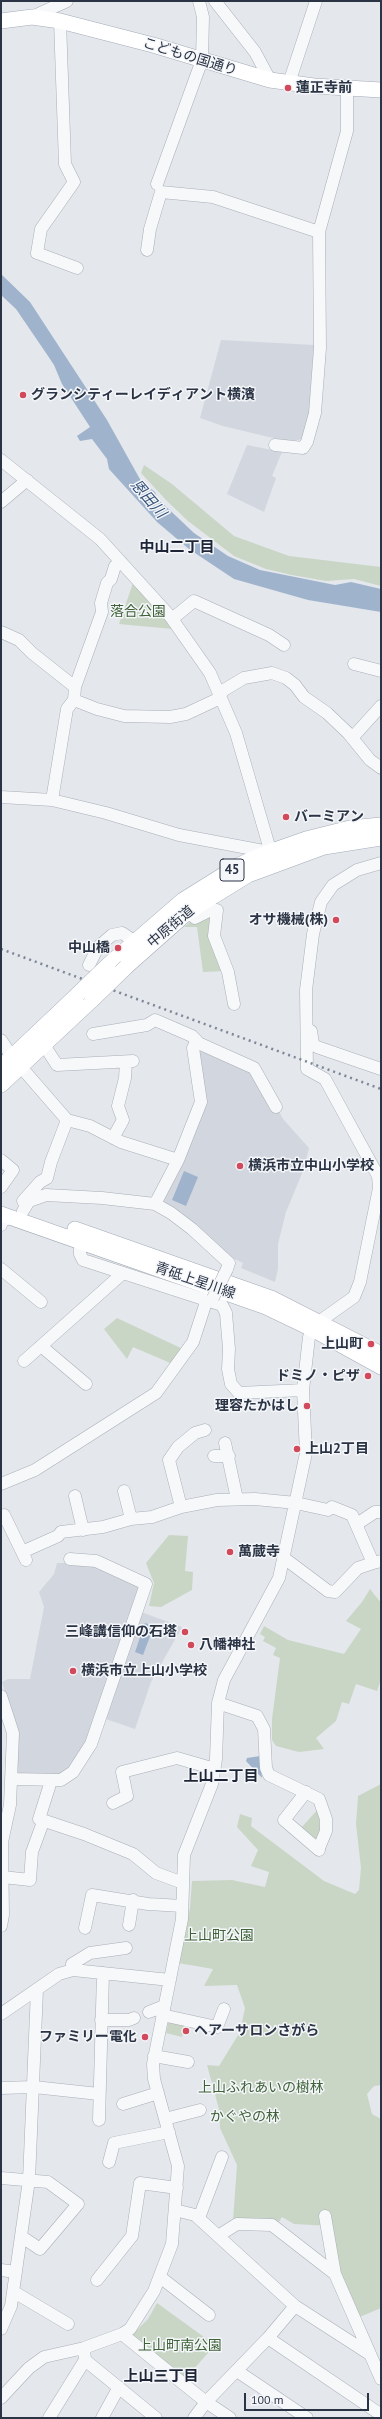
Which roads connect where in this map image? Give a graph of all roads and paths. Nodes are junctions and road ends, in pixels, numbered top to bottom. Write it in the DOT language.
graph roads {
  1 [pos="67,1"];
  2 [pos="200,1"];
  3 [pos="215,1"];
  4 [pos="316,1"];
  5 [pos="32,17"];
  6 [pos="1,21"];
  7 [pos="60,21"];
  8 [pos="202,60"];
  9 [pos="270,80"];
  10 [pos="288,83"];
  11 [pos="347,89"];
  12 [pos="381,90"];
  13 [pos="157,184"];
  14 [pos="319,232"];
  15 [pos="147,250"];
  16 [pos="77,268"];
  17 [pos="276,446"];
  18 [pos="1,460"];
  19 [pos="27,480"];
  20 [pos="1,502"];
  21 [pos="122,563"];
  22 [pos="172,619"];
  23 [pos="1,632"];
  24 [pos="284,645"];
  25 [pos="354,664"];
  26 [pos="381,671"];
  27 [pos="75,687"];
  28 [pos="221,695"];
  29 [pos="74,700"];
  30 [pos="381,706"];
  31 [pos="352,738"];
  32 [pos="381,768"];
  33 [pos="1,797"];
  34 [pos="52,800"];
  35 [pos="381,825"];
  36 [pos="381,838"];
  37 [pos="272,858"];
  38 [pos="381,864"];
  39 [pos="188,912"];
  40 [pos="134,941"];
  41 [pos="89,965"];
  42 [pos="85,997"];
  43 [pos="234,1004"];
  44 [pos="306,1026"];
  45 [pos="93,1034"];
  46 [pos="1,1040"];
  47 [pos="196,1042"];
  48 [pos="44,1045"];
  49 [pos="17,1062"];
  50 [pos="1,1067"];
  51 [pos="381,1069"];
  52 [pos="1,1085"];
  53 [pos="276,1107"];
  54 [pos="67,1120"];
  55 [pos="113,1138"];
  56 [pos="1,1160"];
  57 [pos="178,1160"];
  58 [pos="1,1187"];
  59 [pos="1,1203"];
  60 [pos="155,1204"];
  61 [pos="11,1215"];
  62 [pos="80,1242"];
  63 [pos="1,1268"];
  64 [pos="123,1273"];
  65 [pos="211,1300"];
  66 [pos="41,1302"];
  67 [pos="316,1325"];
  68 [pos="41,1346"];
  69 [pos="381,1354"];
  70 [pos="24,1361"];
  71 [pos="381,1367"];
  72 [pos="86,1384"];
  73 [pos="303,1390"];
  74 [pos="205,1430"];
  75 [pos="225,1443"];
  76 [pos="214,1456"];
  77 [pos="229,1456"];
  78 [pos="1,1484"];
  79 [pos="124,1491"];
  80 [pos="75,1496"];
  81 [pos="237,1499"];
  82 [pos="296,1503"];
  83 [pos="181,1507"];
  84 [pos="381,1512"];
  85 [pos="4,1515"];
  86 [pos="131,1519"];
  87 [pos="357,1524"];
  88 [pos="83,1530"];
  89 [pos="284,1558"];
  90 [pos="70,1559"];
  91 [pos="377,1562"];
  92 [pos="1,1696"];
  93 [pos="218,1703"];
  94 [pos="215,1769"];
  95 [pos="12,1779"];
  96 [pos="50,1781"];
  97 [pos="306,1792"];
  98 [pos="113,1803"];
  99 [pos="43,1822"];
  100 [pos="3,1877"];
  101 [pos="183,1883"];
  102 [pos="133,1900"];
  103 [pos="182,1906"];
  104 [pos="129,1925"];
  105 [pos="1,1926"];
  106 [pos="85,1928"];
  107 [pos="126,1948"];
  108 [pos="73,1970"];
  109 [pos="103,1973"];
  110 [pos="170,1980"];
  111 [pos="37,1989"];
  112 [pos="224,2009"];
  113 [pos="163,2011"];
  114 [pos="149,2012"];
  115 [pos="1,2014"];
  116 [pos="134,2018"];
  117 [pos="101,2020"];
  118 [pos="154,2056"];
  119 [pos="188,2062"];
  120 [pos="34,2087"];
  121 [pos="1,2088"];
  122 [pos="158,2093"];
  123 [pos="99,2094"];
  124 [pos="123,2104"];
  125 [pos="200,2110"];
  126 [pos="165,2119"];
  127 [pos="99,2120"];
  128 [pos="169,2132"];
  129 [pos="222,2157"];
  130 [pos="109,2162"];
  131 [pos="1,2178"];
  132 [pos="29,2180"];
  133 [pos="177,2188"];
  134 [pos="175,2210"];
  135 [pos="325,2216"];
  136 [pos="199,2218"];
  137 [pos="22,2236"];
  138 [pos="218,2236"];
  139 [pos="1,2270"];
  140 [pos="16,2272"];
  141 [pos="335,2274"];
  142 [pos="160,2278"];
  143 [pos="97,2280"];
  144 [pos="14,2292"];
  145 [pos="295,2306"];
  146 [pos="209,2315"];
  147 [pos="68,2324"];
  148 [pos="1,2329"];
  149 [pos="122,2334"];
  150 [pos="268,2338"];
  151 [pos="368,2353"];
  152 [pos="84,2354"];
  153 [pos="237,2371"];
  154 [pos="381,2379"];
  155 [pos="119,2387"];
  156 [pos="1,2398"];
  157 [pos="206,2402"];
  158 [pos="379,2415"];
  159 [pos="152,2417"];
  160 [pos="49,2418"];
  161 [pos="102,2418"];
  162 [pos="194,2418"];
  163 [pos="230,2418"];
  164 [pos="307,2418"];
  1 -- 5 [label="street"];
  2 -- 8 [label="street"];
  3 -- 9 [label="street"];
  4 -- 10 [label="street"];
  5 -- 6 [label="main road, こどもの国通り"];
  5 -- 7 [label="main road, こどもの国通り"];
  7 -- 8 [label="main road, こどもの国通り"];
  7 -- 16 [label="street"];
  8 -- 9 [label="main road, こどもの国通り"];
  8 -- 13 [label="street"];
  9 -- 10 [label="main road, こどもの国通り"];
  10 -- 11 [label="main road, こどもの国通り"];
  11 -- 12 [label="main road, こどもの国通り"];
  11 -- 14 [label="street"];
  14 -- 15 [label="street"];
  14 -- 17 [label="street"];
  18 -- 19 [label="street"];
  19 -- 20 [label="street"];
  19 -- 21 [label="street"];
  21 -- 22 [label="street"];
  21 -- 27 [label="street"];
  22 -- 24 [label="street"];
  22 -- 28 [label="street"];
  23 -- 27 [label="street"];
  25 -- 26 [label="street"];
  27 -- 29 [label="street"];
  28 -- 29 [label="street"];
  28 -- 31 [label="street"];
  28 -- 37 [label="street"];
  29 -- 34 [label="street"];
  30 -- 31 [label="street"];
  31 -- 32 [label="street"];
  33 -- 34 [label="street"];
  34 -- 37 [label="street"];
  35 -- 37 [label="main road, 中原街道 / 45"];
  36 -- 37 [label="main road, 中原街道 / 45"];
  37 -- 39 [label="main road, 中原街道 / 45"];
  37 -- 40 [label="main road, 中原街道 / 45"];
  38 -- 44 [label="street"];
  39 -- 42 [label="main road, 中原街道 / 45, bridge"];
  39 -- 43 [label="street"];
  40 -- 41 [label="street"];
  40 -- 42 [label="main road, 中原街道 / 45, bridge"];
  42 -- 48 [label="main road, 中原街道 / 45"];
  42 -- 49 [label="main road, 中原街道 / 45"];
  44 -- 51 [label="street"];
  44 -- 67 [label="street"];
  45 -- 47 [label="street"];
  46 -- 49 [label="street"];
  47 -- 53 [label="street"];
  47 -- 57 [label="street"];
  48 -- 49 [label="main road, 中原街道 / 45"];
  48 -- 55 [label="street"];
  49 -- 50 [label="main road, 中原街道 / 45"];
  49 -- 52 [label="main road, 中原街道 / 45"];
  49 -- 54 [label="street"];
  54 -- 55 [label="street"];
  54 -- 61 [label="street"];
  55 -- 57 [label="street"];
  56 -- 58 [label="street"];
  57 -- 60 [label="street"];
  59 -- 61 [label="main road, 青砥上星川線"];
  60 -- 61 [label="street"];
  60 -- 65 [label="street, bridge"];
  61 -- 62 [label="main road, 青砥上星川線"];
  61 -- 67 [label="main road, 青砥上星川線"];
  62 -- 64 [label="street"];
  62 -- 67 [label="main road, 青砥上星川線"];
  63 -- 66 [label="street"];
  64 -- 65 [label="street"];
  64 -- 68 [label="street"];
  65 -- 73 [label="street"];
  65 -- 78 [label="street"];
  67 -- 69 [label="main road, 青砥上星川線"];
  67 -- 71 [label="main road, 青砥上星川線"];
  67 -- 73 [label="street"];
  68 -- 70 [label="street"];
  68 -- 72 [label="street"];
  73 -- 82 [label="street"];
  74 -- 83 [label="street"];
  75 -- 77 [label="street"];
  76 -- 77 [label="street"];
  77 -- 81 [label="street"];
  79 -- 86 [label="street"];
  80 -- 88 [label="street"];
  81 -- 82 [label="street"];
  81 -- 83 [label="street"];
  82 -- 87 [label="street"];
  82 -- 89 [label="street"];
  83 -- 86 [label="street"];
  84 -- 87 [label="street"];
  85 -- 88 [label="street"];
  86 -- 88 [label="street"];
  87 -- 91 [label="street"];
  89 -- 91 [label="street"];
  89 -- 93 [label="street"];
  90 -- 96 [label="street"];
  92 -- 95 [label="street"];
  93 -- 94 [label="street"];
  93 -- 97 [label="street"];
  94 -- 98 [label="street"];
  94 -- 101 [label="street"];
  95 -- 96 [label="street"];
  95 -- 100 [label="street"];
  96 -- 99 [label="street"];
  97 -- 97 [label="street"];
  99 -- 100 [label="street"];
  99 -- 101 [label="street"];
  100 -- 105 [label="street"];
  101 -- 103 [label="street"];
  102 -- 103 [label="street"];
  102 -- 104 [label="street"];
  102 -- 106 [label="street"];
  103 -- 110 [label="street"];
  107 -- 108 [label="street"];
  108 -- 109 [label="street"];
  108 -- 111 [label="street"];
  109 -- 110 [label="street"];
  109 -- 117 [label="street"];
  110 -- 113 [label="street"];
  111 -- 115 [label="street"];
  111 -- 120 [label="street"];
  112 -- 113 [label="street"];
  113 -- 114 [label="street"];
  113 -- 118 [label="street"];
  116 -- 117 [label="street"];
  117 -- 123 [label="street"];
  118 -- 119 [label="street"];
  118 -- 122 [label="street"];
  120 -- 121 [label="street"];
  120 -- 123 [label="street"];
  120 -- 132 [label="street"];
  122 -- 124 [label="street"];
  122 -- 126 [label="street"];
  123 -- 127 [label="street"];
  125 -- 126 [label="street"];
  126 -- 128 [label="street"];
  128 -- 130 [label="street"];
  128 -- 133 [label="street"];
  129 -- 136 [label="street"];
  131 -- 132 [label="street"];
  132 -- 137 [label="street"];
  132 -- 137 [label="street"];
  133 -- 134 [label="street"];
  133 -- 143 [label="street"];
  134 -- 136 [label="street"];
  134 -- 142 [label="street"];
  135 -- 141 [label="street"];
  136 -- 138 [label="street"];
  137 -- 140 [label="street"];
  138 -- 141 [label="street"];
  138 -- 145 [label="street"];
  139 -- 140 [label="street"];
  140 -- 144 [label="street"];
  141 -- 151 [label="street"];
  142 -- 146 [label="street"];
  142 -- 149 [label="street"];
  144 -- 147 [label="street"];
  144 -- 148 [label="street"];
  145 -- 150 [label="street"];
  145 -- 151 [label="street"];
  149 -- 152 [label="street"];
  149 -- 157 [label="street"];
  150 -- 153 [label="street"];
  150 -- 158 [label="street"];
  151 -- 154 [label="street"];
  152 -- 155 [label="street"];
  152 -- 156 [label="street"];
  152 -- 160 [label="street"];
  153 -- 157 [label="street"];
  153 -- 164 [label="street"];
  155 -- 159 [label="street"];
  155 -- 161 [label="street"];
  157 -- 162 [label="street"];
  157 -- 163 [label="street"];
}
